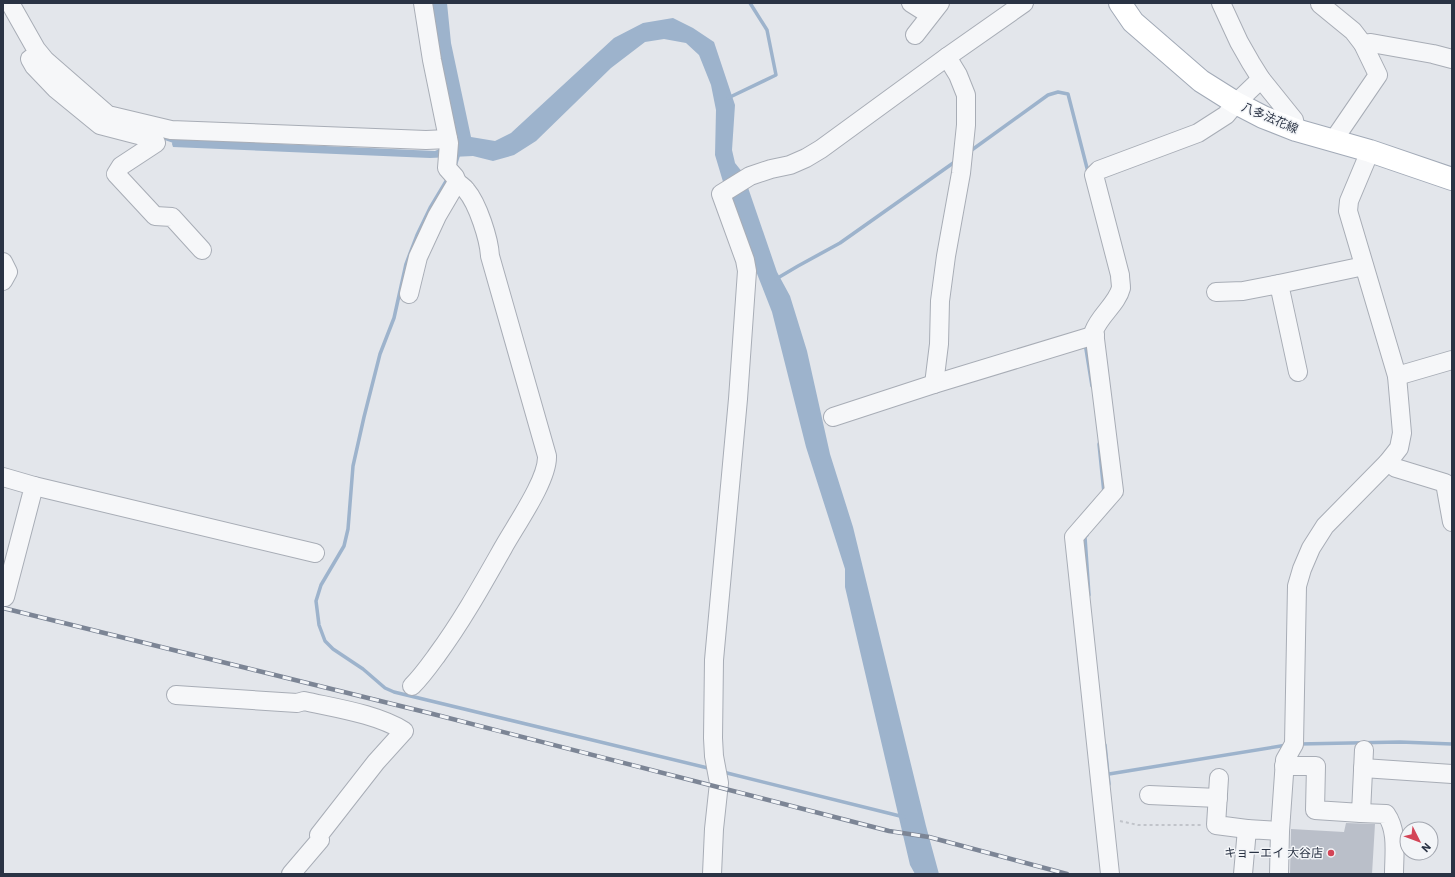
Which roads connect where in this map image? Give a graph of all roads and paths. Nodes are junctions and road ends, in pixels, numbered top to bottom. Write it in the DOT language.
graph roads {
  1 [pos="10,3"];
  2 [pos="423,3"];
  3 [pos="911,3"];
  4 [pos="1024,3"];
  5 [pos="1120,3"];
  6 [pos="1221,3"];
  7 [pos="1321,3"];
  8 [pos="935,9"];
  9 [pos="3,15"];
  10 [pos="915,35"];
  11 [pos="1362,44"];
  12 [pos="947,57"];
  13 [pos="1452,59"];
  14 [pos="39,63"];
  15 [pos="1261,79"];
  16 [pos="1236,103"];
  17 [pos="1296,130"];
  18 [pos="166,136"];
  19 [pos="1335,141"];
  20 [pos="1370,151"];
  21 [pos="450,161"];
  22 [pos="1452,179"];
  23 [pos="202,250"];
  24 [pos="3,262"];
  25 [pos="1364,266"];
  26 [pos="3,281"];
  27 [pos="1279,284"];
  28 [pos="1216,292"];
  29 [pos="409,294"];
  30 [pos="1089,336"];
  31 [pos="1452,360"];
  32 [pos="1298,372"];
  33 [pos="1397,376"];
  34 [pos="934,384"];
  35 [pos="833,417"];
  36 [pos="1388,462"];
  37 [pos="3,477"];
  38 [pos="34,486"];
  39 [pos="1452,518"];
  40 [pos="315,553"];
  41 [pos="5,597"];
  42 [pos="412,686"];
  43 [pos="176,695"];
  44 [pos="1364,750"];
  45 [pos="1284,766"];
  46 [pos="1363,768"];
  47 [pos="1452,774"];
  48 [pos="1219,778"];
  49 [pos="1149,795"];
  50 [pos="1218,798"];
  51 [pos="1361,812"];
  52 [pos="1119,821"];
  53 [pos="1216,825"];
  54 [pos="1247,829"];
  55 [pos="1280,831"];
  56 [pos="291,874"];
  57 [pos="712,874"];
  58 [pos="1110,874"];
  59 [pos="1243,874"];
  60 [pos="1279,874"];
  61 [pos="1394,874"];
  1 -- 14 [label="street"];
  2 -- 21 [label="street"];
  3 -- 8 [label="street"];
  4 -- 12 [label="street"];
  5 -- 16 [label="main road, 八多法花線"];
  6 -- 15 [label="street"];
  7 -- 11 [label="street"];
  8 -- 10 [label="street"];
  9 -- 14 [label="street"];
  11 -- 13 [label="street"];
  11 -- 19 [label="street"];
  12 -- 34 [label="street"];
  12 -- 57 [label="street"];
  14 -- 18 [label="street"];
  15 -- 16 [label="street"];
  15 -- 17 [label="street"];
  16 -- 17 [label="main road, 八多法花線"];
  16 -- 30 [label="street"];
  17 -- 19 [label="main road, 八多法花線"];
  18 -- 21 [label="street"];
  18 -- 23 [label="street"];
  19 -- 20 [label="main road, 八多法花線"];
  20 -- 22 [label="main road, 八多法花線"];
  20 -- 25 [label="street"];
  21 -- 29 [label="street"];
  21 -- 42 [label="street"];
  24 -- 26 [label="street"];
  25 -- 27 [label="street"];
  25 -- 33 [label="street"];
  27 -- 28 [label="street"];
  27 -- 32 [label="street"];
  30 -- 34 [label="street"];
  30 -- 58 [label="street"];
  31 -- 33 [label="street"];
  33 -- 36 [label="street"];
  34 -- 35 [label="street"];
  36 -- 39 [label="street"];
  36 -- 45 [label="street"];
  37 -- 38 [label="street"];
  38 -- 40 [label="street"];
  38 -- 41 [label="street"];
  43 -- 56 [label="street"];
  44 -- 46 [label="street"];
  45 -- 51 [label="street"];
  45 -- 55 [label="street"];
  46 -- 47 [label="street"];
  46 -- 51 [label="street"];
  48 -- 50 [label="street"];
  49 -- 50 [label="street"];
  50 -- 53 [label="street"];
  51 -- 61 [label="street"];
  52 -- 53 [label="path"];
  53 -- 54 [label="street"];
  54 -- 55 [label="street"];
  54 -- 59 [label="street"];
  55 -- 60 [label="street"];
}
